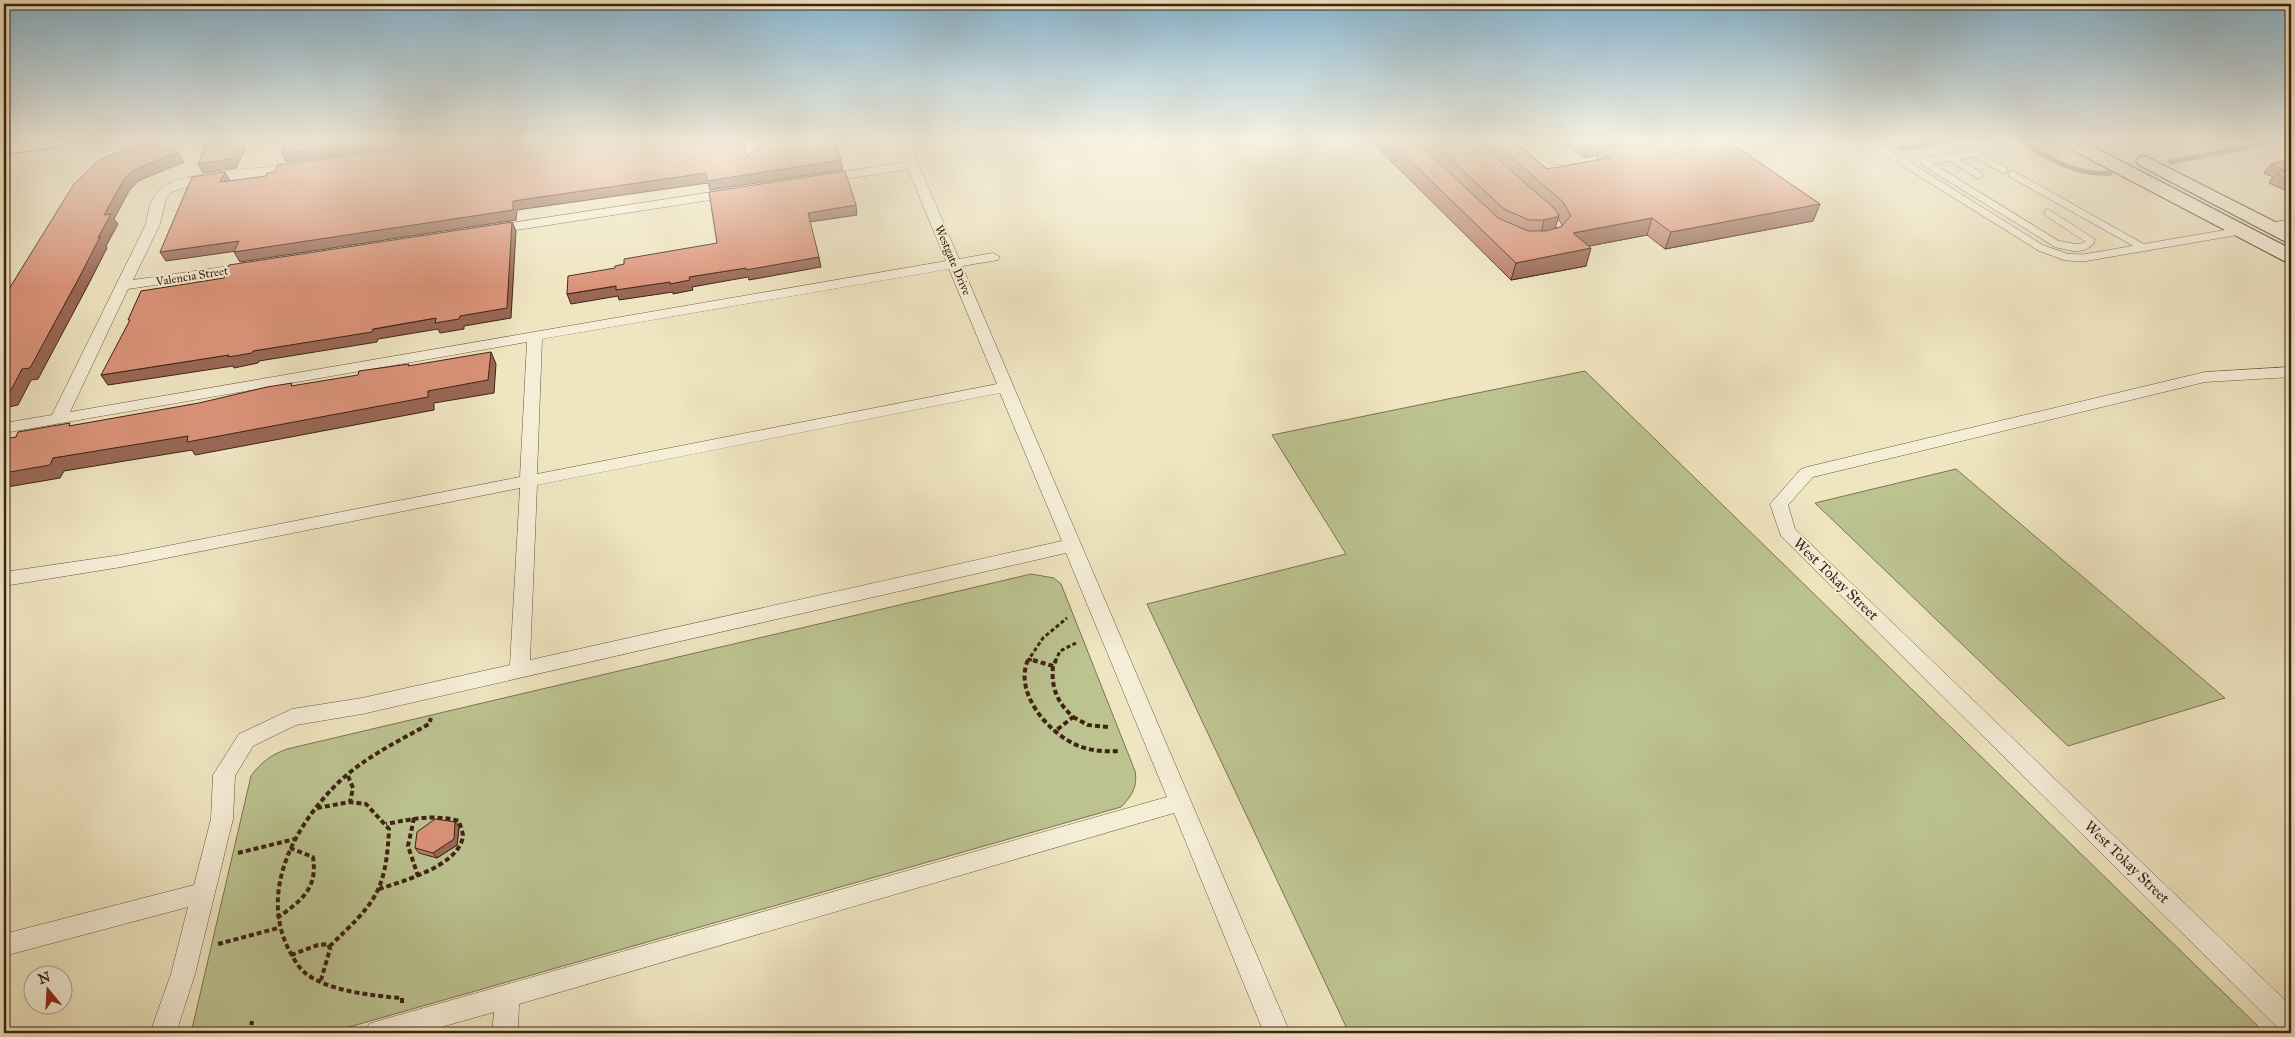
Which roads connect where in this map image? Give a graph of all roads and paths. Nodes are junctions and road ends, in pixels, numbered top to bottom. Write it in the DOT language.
graph roads {
  1 [pos="166,190"];
  2 [pos="747,190"];
  3 [pos="924,190"];
  4 [pos="1948,190"];
  5 [pos="1969,190"];
  6 [pos="2041,190"];
  7 [pos="2163,190"];
  8 [pos="2201,190"];
  9 [pos="2048,214"];
  10 [pos="2291,223"];
  11 [pos="2272,227"];
  12 [pos="2240,231"];
  13 [pos="474,232"];
  14 [pos="2291,237"];
  15 [pos="2066,247"];
  16 [pos="2144,248"];
  17 [pos="993,256"];
  18 [pos="2291,257"];
  19 [pos="955,263"];
  20 [pos="258,266"];
  21 [pos="122,286"];
  22 [pos="535,336"];
  23 [pos="2291,372"];
  24 [pos="1006,387"];
  25 [pos="58,419"];
  26 [pos="4,428"];
  27 [pos="528,481"];
  28 [pos="1072,546"];
  29 [pos="4,579"];
  30 [pos="1067,618"];
  31 [pos="1076,643"];
  32 [pos="1028,659"];
  33 [pos="1053,666"];
  34 [pos="520,671"];
  35 [pos="1073,717"];
  36 [pos="432,718"];
  37 [pos="1109,727"];
  38 [pos="1054,732"];
  39 [pos="1118,751"];
  40 [pos="348,776"];
  41 [pos="350,802"];
  42 [pos="1180,802"];
  43 [pos="315,808"];
  44 [pos="414,818"];
  45 [pos="385,824"];
  46 [pos="295,839"];
  47 [pos="290,848"];
  48 [pos="238,853"];
  49 [pos="418,876"];
  50 [pos="378,890"];
  51 [pos="203,892"];
  52 [pos="276,918"];
  53 [pos="278,928"];
  54 [pos="218,944"];
  55 [pos="4,945"];
  56 [pos="329,947"];
  57 [pos="292,955"];
  58 [pos="321,980"];
  59 [pos="507,996"];
  60 [pos="401,1007"];
  61 [pos="252,1021"];
  62 [pos="2291,1023"];
  63 [pos="163,1033"];
  64 [pos="250,1033"];
  65 [pos="378,1033"];
  66 [pos="505,1033"];
  67 [pos="1277,1033"];
  1 -- 21 [label="street"];
  2 -- 13 [label="street"];
  3 -- 19 [label="street, Westgate Drive"];
  4 -- 16 [label="lane"];
  5 -- 15 [label="lane"];
  6 -- 16 [label="lane"];
  7 -- 12 [label="main road"];
  8 -- 11 [label="main road"];
  9 -- 15 [label="lane"];
  10 -- 11 [label="street"];
  11 -- 14 [label="main road"];
  12 -- 16 [label="lane"];
  12 -- 18 [label="main road"];
  17 -- 19 [label="street"];
  19 -- 22 [label="street"];
  19 -- 24 [label="street, Westgate Drive"];
  20 -- 21 [label="street, Valencia Street"];
  21 -- 25 [label="street"];
  22 -- 25 [label="street"];
  22 -- 27 [label="street"];
  23 -- 62 [label="street, West Tokay Street"];
  24 -- 27 [label="street"];
  24 -- 28 [label="street, Westgate Drive"];
  25 -- 26 [label="street"];
  27 -- 29 [label="street"];
  27 -- 34 [label="street"];
  28 -- 34 [label="street"];
  28 -- 42 [label="street, Westgate Drive"];
  30 -- 32 [label="path"];
  31 -- 33 [label="path"];
  32 -- 33 [label="path"];
  32 -- 38 [label="path"];
  33 -- 35 [label="path"];
  34 -- 51 [label="street"];
  35 -- 37 [label="path"];
  35 -- 38 [label="path"];
  36 -- 40 [label="path"];
  38 -- 39 [label="path"];
  40 -- 41 [label="path"];
  40 -- 43 [label="path"];
  41 -- 43 [label="path"];
  41 -- 45 [label="path"];
  42 -- 59 [label="street"];
  42 -- 67 [label="street, Westgate Drive"];
  43 -- 46 [label="path"];
  44 -- 45 [label="path"];
  44 -- 49 [label="path"];
  44 -- 49 [label="path"];
  45 -- 50 [label="path"];
  46 -- 47 [label="path"];
  46 -- 48 [label="path"];
  47 -- 52 [label="path"];
  47 -- 52 [label="path"];
  49 -- 50 [label="path"];
  50 -- 56 [label="path"];
  51 -- 55 [label="street"];
  51 -- 63 [label="street"];
  52 -- 53 [label="path"];
  53 -- 54 [label="path"];
  53 -- 57 [label="path"];
  56 -- 57 [label="path"];
  56 -- 58 [label="path"];
  57 -- 58 [label="path"];
  58 -- 60 [label="path"];
  59 -- 65 [label="street"];
  59 -- 66 [label="street"];
  61 -- 64 [label="path"];
}
